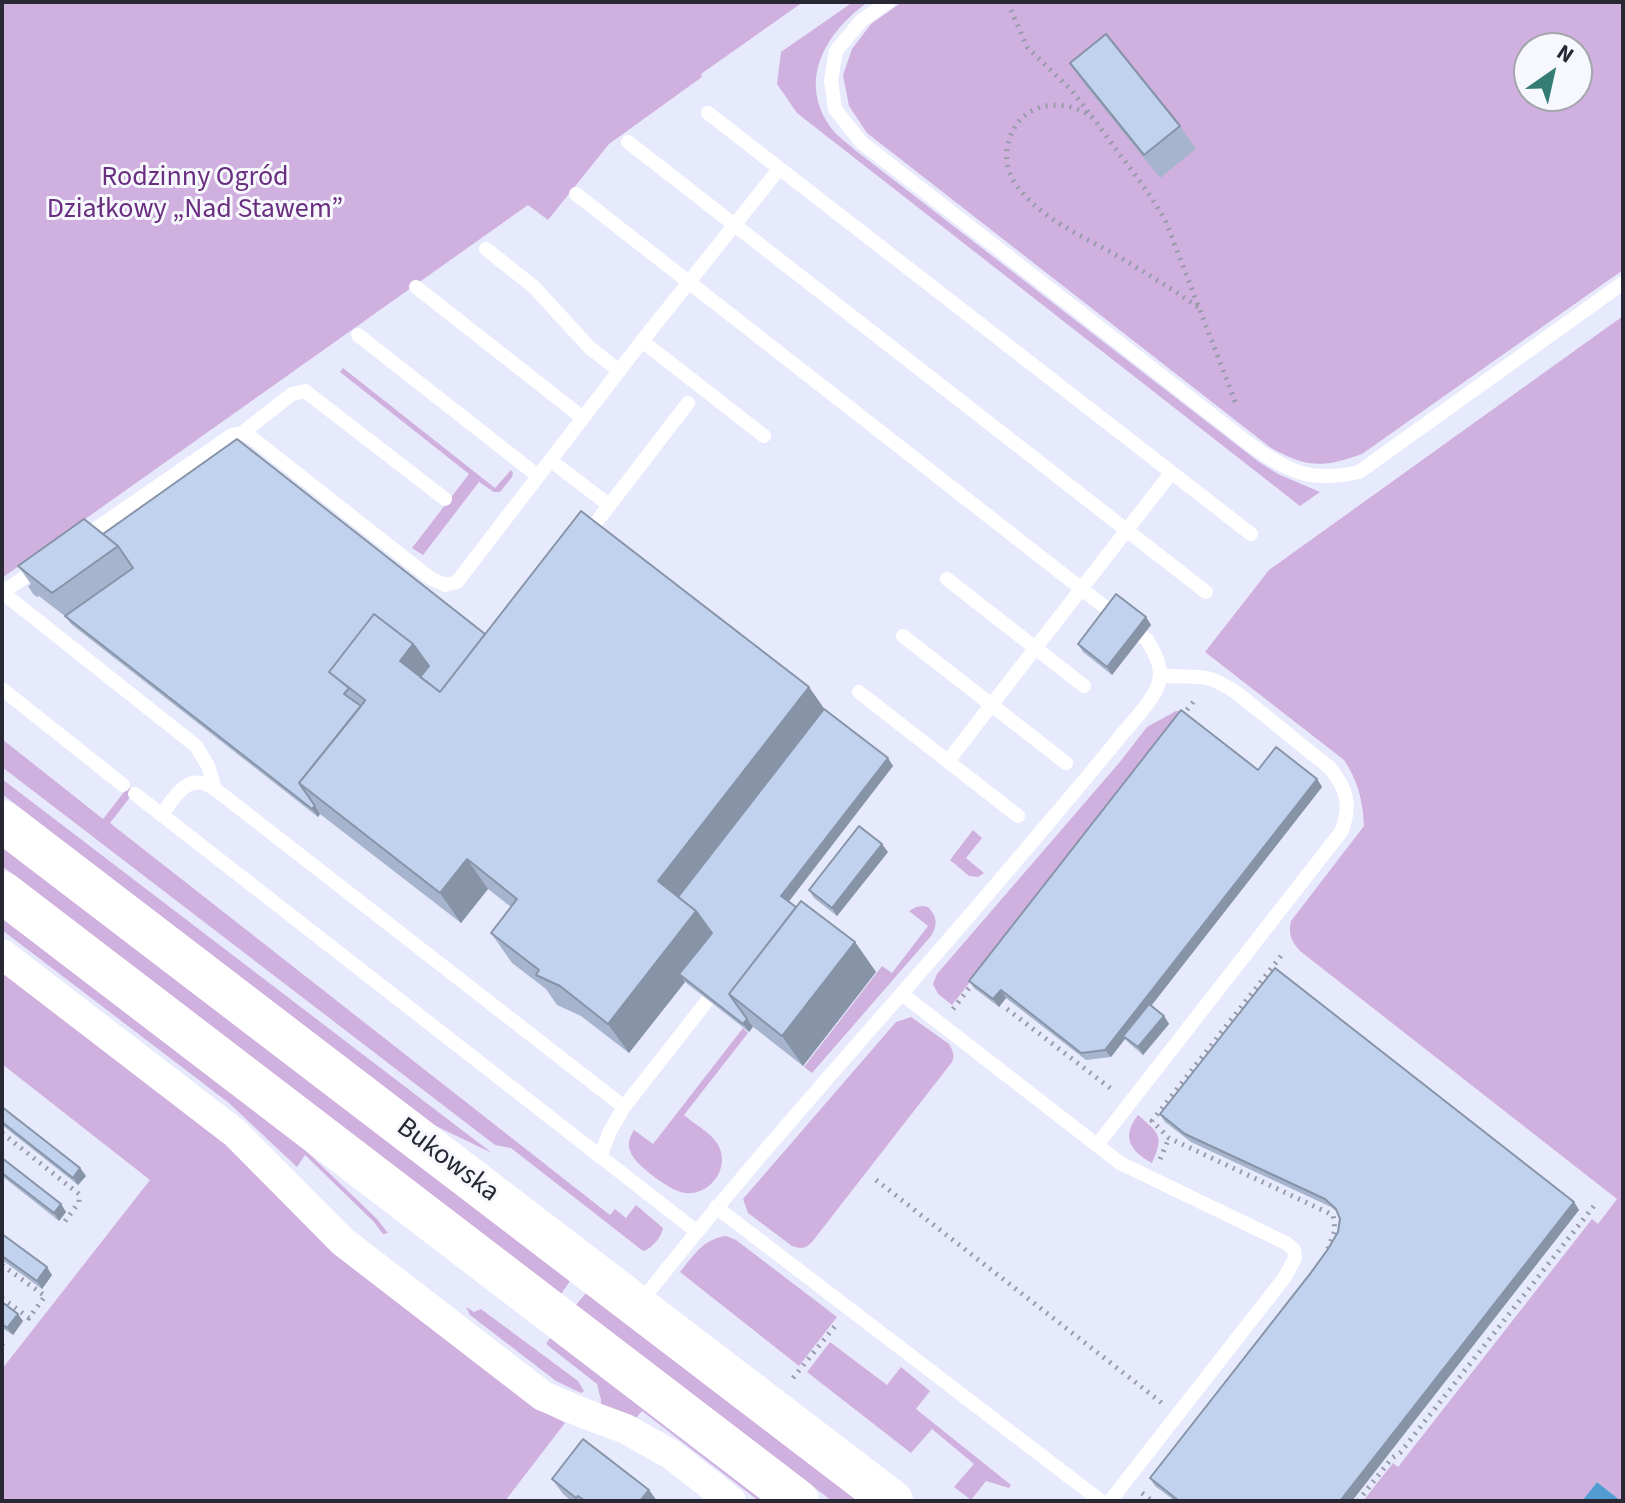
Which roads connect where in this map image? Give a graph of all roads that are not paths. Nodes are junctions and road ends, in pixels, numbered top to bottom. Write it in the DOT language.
graph roads {
  1 [pos="888,2"];
  2 [pos="708,113"];
  3 [pos="628,142"];
  4 [pos="779,169"];
  5 [pos="576,194"];
  6 [pos="735,226"];
  7 [pos="486,249"];
  8 [pos="690,283"];
  9 [pos="1623,283"];
  10 [pos="416,287"];
  11 [pos="358,335"];
  12 [pos="642,341"];
  13 [pos="619,371"];
  14 [pos="688,403"];
  15 [pos="583,418"];
  16 [pos="242,433"];
  17 [pos="764,436"];
  18 [pos="550,460"];
  19 [pos="1171,473"];
  20 [pos="538,476"];
  21 [pos="445,499"];
  22 [pos="609,505"];
  23 [pos="1126,530"];
  24 [pos="1251,534"];
  25 [pos="581,542"];
  26 [pos="947,579"];
  27 [pos="1082,589"];
  28 [pos="1206,592"];
  29 [pos="3,593"];
  30 [pos="903,636"];
  31 [pos="1036,648"];
  32 [pos="1160,675"];
  33 [pos="1084,686"];
  34 [pos="2,689"];
  35 [pos="859,692"];
  36 [pos="992,705"];
  37 [pos="948,761"];
  38 [pos="1066,763"];
  39 [pos="215,789"];
  40 [pos="162,815"];
  41 [pos="1018,816"];
  42 [pos="2,821"];
  43 [pos="2,892"];
  44 [pos="2,954"];
  45 [pos="730,972"];
  46 [pos="902,994"];
  47 [pos="624,1107"];
  48 [pos="1097,1145"];
  49 [pos="600,1157"];
  50 [pos="716,1207"];
  51 [pos="696,1231"];
  52 [pos="637,1306"];
  53 [pos="731,1501"];
  54 [pos="798,1501"];
  55 [pos="892,1501"];
  56 [pos="1101,1501"];
  57 [pos="1110,1501"];
  1 -- 9 [label="lane"];
  2 -- 4 [label="lane"];
  3 -- 6 [label="lane"];
  4 -- 6 [label="lane"];
  4 -- 19 [label="lane"];
  5 -- 8 [label="lane"];
  6 -- 8 [label="lane"];
  6 -- 23 [label="lane"];
  7 -- 13 [label="lane"];
  8 -- 12 [label="lane"];
  8 -- 27 [label="lane"];
  10 -- 15 [label="lane"];
  11 -- 20 [label="lane"];
  12 -- 13 [label="lane"];
  12 -- 17 [label="lane"];
  13 -- 15 [label="lane"];
  14 -- 22 [label="lane"];
  15 -- 18 [label="lane"];
  16 -- 20 [label="lane"];
  16 -- 21 [label="lane"];
  16 -- 29 [label="lane"];
  18 -- 20 [label="lane"];
  18 -- 22 [label="lane"];
  19 -- 23 [label="lane"];
  19 -- 24 [label="lane"];
  22 -- 25 [label="lane"];
  23 -- 27 [label="lane"];
  23 -- 28 [label="lane"];
  26 -- 31 [label="lane"];
  27 -- 31 [label="lane"];
  27 -- 32 [label="lane"];
  29 -- 39 [label="lane"];
  30 -- 36 [label="lane"];
  31 -- 33 [label="lane"];
  31 -- 36 [label="lane"];
  32 -- 46 [label="lane"];
  32 -- 48 [label="lane"];
  34 -- 40 [label="lane"];
  35 -- 37 [label="lane"];
  36 -- 37 [label="lane"];
  36 -- 38 [label="lane"];
  37 -- 41 [label="lane"];
  39 -- 40 [label="lane"];
  39 -- 47 [label="lane"];
  40 -- 49 [label="lane"];
  42 -- 52 [label="main road, Bukowska"];
  43 -- 54 [label="main road, Bukowska"];
  44 -- 53 [label="street"];
  45 -- 47 [label="lane"];
  46 -- 48 [label="lane"];
  46 -- 50 [label="lane"];
  47 -- 49 [label="lane"];
  48 -- 57 [label="lane"];
  49 -- 51 [label="lane"];
  50 -- 51 [label="lane"];
  50 -- 56 [label="lane"];
  51 -- 52 [label="lane"];
  52 -- 55 [label="main road, Bukowska"];
}
